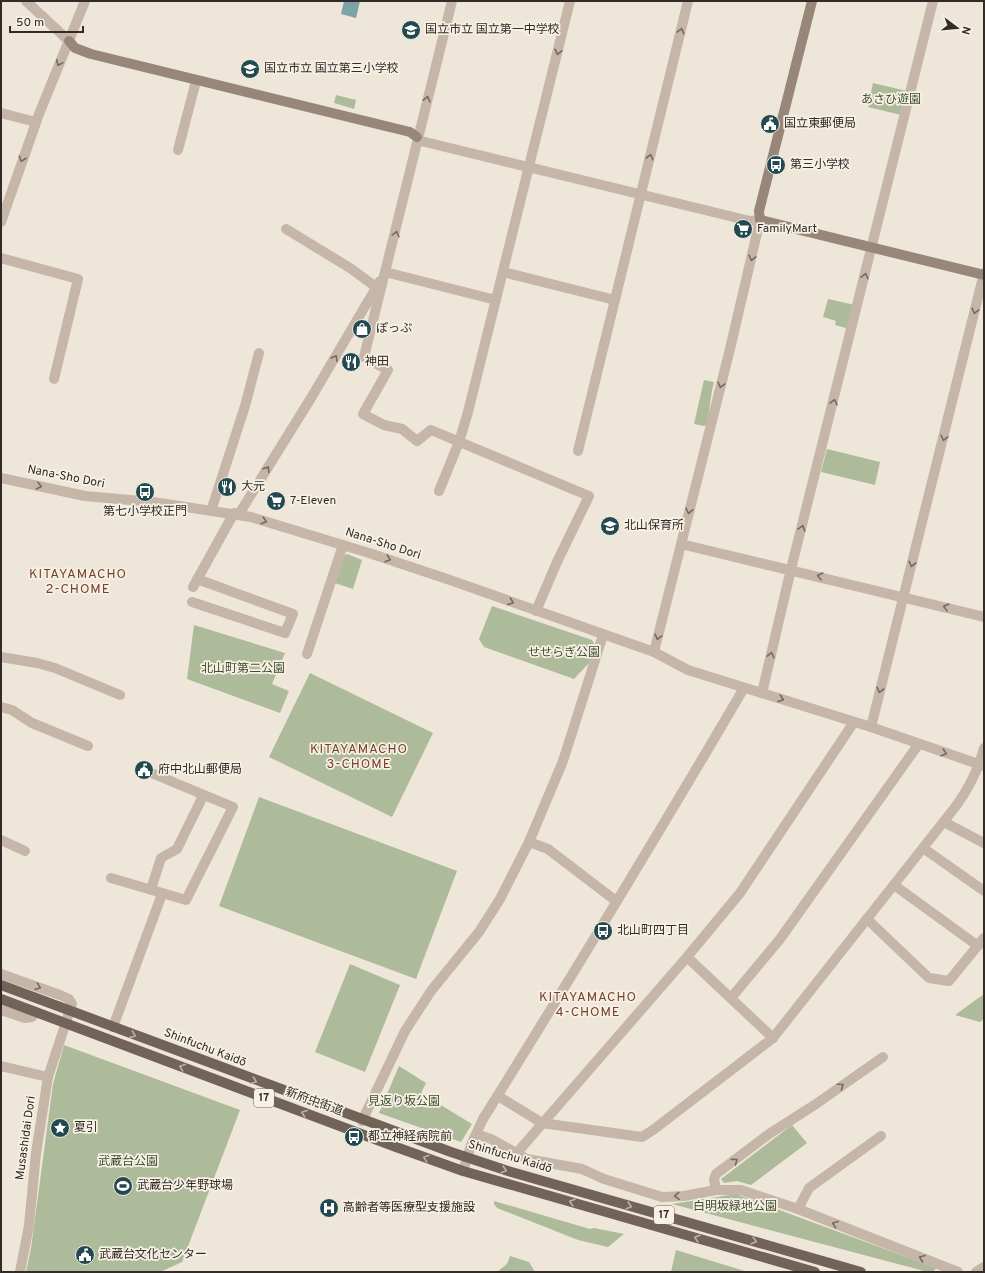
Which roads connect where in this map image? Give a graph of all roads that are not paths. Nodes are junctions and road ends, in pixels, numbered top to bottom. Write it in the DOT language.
graph roads {
  1 [pos="26,1"];
  2 [pos="85,1"];
  3 [pos="452,1"];
  4 [pos="570,1"];
  5 [pos="688,1"];
  6 [pos="812,1"];
  7 [pos="933,1"];
  8 [pos="69,41"];
  9 [pos="196,81"];
  10 [pos="1,114"];
  11 [pos="36,122"];
  12 [pos="417,136"];
  13 [pos="178,150"];
  14 [pos="530,167"];
  15 [pos="641,195"];
  16 [pos="760,220"];
  17 [pos="1,222"];
  18 [pos="286,229"];
  19 [pos="872,248"];
  20 [pos="1,258"];
  21 [pos="385,272"];
  22 [pos="503,272"];
  23 [pos="984,274"];
  24 [pos="376,287"];
  25 [pos="496,300"];
  26 [pos="616,300"];
  27 [pos="259,353"];
  28 [pos="54,379"];
  29 [pos="459,442"];
  30 [pos="578,451"];
  31 [pos="1,478"];
  32 [pos="439,491"];
  33 [pos="211,511"];
  34 [pos="237,514"];
  35 [pos="681,544"];
  36 [pos="343,545"];
  37 [pos="791,569"];
  38 [pos="904,597"];
  39 [pos="192,602"];
  40 [pos="536,611"];
  41 [pos="984,617"];
  42 [pos="603,635"];
  43 [pos="654,652"];
  44 [pos="307,654"];
  45 [pos="1,657"];
  46 [pos="744,688"];
  47 [pos="762,693"];
  48 [pos="120,695"];
  49 [pos="1,707"];
  50 [pos="854,722"];
  51 [pos="871,727"];
  52 [pos="918,745"];
  53 [pos="88,746"];
  54 [pos="984,748"];
  55 [pos="982,766"];
  56 [pos="149,772"];
  57 [pos="203,796"];
  58 [pos="944,822"];
  59 [pos="1,840"];
  60 [pos="528,842"];
  61 [pos="984,843"];
  62 [pos="923,848"];
  63 [pos="25,851"];
  64 [pos="110,878"];
  65 [pos="894,885"];
  66 [pos="151,889"];
  67 [pos="984,892"];
  68 [pos="162,894"];
  69 [pos="616,901"];
  70 [pos="867,919"];
  71 [pos="981,942"];
  72 [pos="687,957"];
  73 [pos="1,974"];
  74 [pos="1,985"];
  75 [pos="731,998"];
  76 [pos="1,999"];
  77 [pos="1,1010"];
  78 [pos="70,1011"];
  79 [pos="36,1012"];
  80 [pos="66,1023"];
  81 [pos="113,1028"];
  82 [pos="773,1038"];
  83 [pos="883,1057"];
  84 [pos="1,1066"];
  85 [pos="48,1077"];
  86 [pos="498,1096"];
  87 [pos="362,1121"];
  88 [pos="542,1123"];
  89 [pos="476,1134"];
  90 [pos="882,1136"];
  91 [pos="516,1154"];
  92 [pos="467,1158"];
  93 [pos="463,1171"];
  94 [pos="716,1190"];
  95 [pos="798,1209"];
  96 [pos="984,1267"];
  97 [pos="20,1272"];
  98 [pos="816,1272"];
  99 [pos="861,1272"];
  100 [pos="958,1272"];
  101 [pos="976,1272"];
  1 -- 8 [label="street"];
  2 -- 8 [label="street"];
  12 -- 3 [label="street, one-way"];
  4 -- 14 [label="street, one-way"];
  15 -- 5 [label="street, one-way"];
  6 -- 16 [label="street"];
  7 -- 19 [label="street"];
  8 -- 9 [label="street"];
  8 -- 11 [label="street, one-way"];
  9 -- 12 [label="street"];
  9 -- 13 [label="street"];
  10 -- 11 [label="street"];
  11 -- 17 [label="street, one-way"];
  12 -- 14 [label="street"];
  21 -- 12 [label="street, one-way"];
  14 -- 15 [label="street"];
  14 -- 22 [label="street"];
  15 -- 16 [label="street"];
  15 -- 26 [label="street"];
  16 -- 19 [label="street"];
  16 -- 35 [label="street, one-way"];
  18 -- 24 [label="street"];
  19 -- 23 [label="street"];
  37 -- 19 [label="street, one-way"];
  20 -- 28 [label="street"];
  21 -- 24 [label="street"];
  21 -- 25 [label="street"];
  21 -- 29 [label="street"];
  22 -- 25 [label="street"];
  22 -- 26 [label="street"];
  23 -- 38 [label="street, one-way"];
  34 -- 24 [label="street, one-way"];
  25 -- 29 [label="street"];
  26 -- 30 [label="street"];
  27 -- 33 [label="street"];
  29 -- 32 [label="street"];
  29 -- 40 [label="street"];
  31 -- 33 [label="street, Nana-Sho Dori, one-way"];
  33 -- 34 [label="street, Nana-Sho Dori"];
  34 -- 36 [label="street, Nana-Sho Dori, one-way"];
  34 -- 39 [label="street"];
  35 -- 37 [label="street"];
  35 -- 43 [label="street, one-way"];
  36 -- 40 [label="street, Nana-Sho Dori, one-way"];
  36 -- 44 [label="street"];
  38 -- 37 [label="street, one-way"];
  47 -- 37 [label="street, one-way"];
  41 -- 38 [label="street, one-way"];
  38 -- 51 [label="street, one-way"];
  40 -- 42 [label="street, Nana-Sho Dori"];
  42 -- 43 [label="street, Nana-Sho Dori"];
  42 -- 60 [label="street"];
  43 -- 46 [label="street, Nana-Sho Dori"];
  45 -- 48 [label="street"];
  46 -- 47 [label="street, Nana-Sho Dori"];
  46 -- 69 [label="street"];
  47 -- 50 [label="street, Nana-Sho Dori, one-way"];
  49 -- 53 [label="street"];
  50 -- 51 [label="street, Nana-Sho Dori"];
  50 -- 72 [label="street"];
  51 -- 52 [label="street, Nana-Sho Dori"];
  52 -- 55 [label="street, Nana-Sho Dori, one-way"];
  52 -- 75 [label="street"];
  54 -- 55 [label="street"];
  55 -- 58 [label="street"];
  56 -- 57 [label="street"];
  57 -- 66 [label="street"];
  57 -- 68 [label="street"];
  58 -- 61 [label="street"];
  58 -- 62 [label="street"];
  59 -- 63 [label="street"];
  60 -- 69 [label="street"];
  60 -- 87 [label="street"];
  62 -- 65 [label="street"];
  62 -- 67 [label="street"];
  64 -- 66 [label="street"];
  65 -- 70 [label="street"];
  65 -- 71 [label="street"];
  66 -- 68 [label="street"];
  68 -- 81 [label="street"];
  69 -- 86 [label="street"];
  70 -- 71 [label="street"];
  70 -- 82 [label="street"];
  72 -- 75 [label="street"];
  72 -- 88 [label="street"];
  73 -- 78 [label="street, one-way"];
  74 -- 78 [label="main road, Shinfuchu Kaidō / 17"];
  75 -- 82 [label="street"];
  76 -- 79 [label="main road, 17"];
  77 -- 79 [label="street"];
  78 -- 80 [label="street, Musashidai Dori"];
  78 -- 81 [label="main road, Shinfuchu Kaidō / 17"];
  79 -- 80 [label="main road, 17"];
  80 -- 85 [label="street, Musashidai Dori"];
  93 -- 80 [label="main road, 新府中街道 / 17, one-way"];
  81 -- 87 [label="main road, Shinfuchu Kaidō / 17, one-way"];
  82 -- 88 [label="street"];
  94 -- 83 [label="street, one-way"];
  84 -- 85 [label="street"];
  85 -- 97 [label="street, Musashidai Dori"];
  86 -- 88 [label="street"];
  86 -- 89 [label="street"];
  87 -- 92 [label="main road, Shinfuchu Kaidō / 17"];
  88 -- 91 [label="street"];
  89 -- 91 [label="street"];
  89 -- 92 [label="street"];
  90 -- 95 [label="street"];
  94 -- 91 [label="street, one-way"];
  92 -- 93 [label="street"];
  92 -- 99 [label="main road, Shinfuchu Kaidō / 17, one-way"];
  98 -- 93 [label="main road, 17, one-way"];
  94 -- 95 [label="street"];
  100 -- 95 [label="street, one-way"];
  96 -- 101 [label="street"];
}
